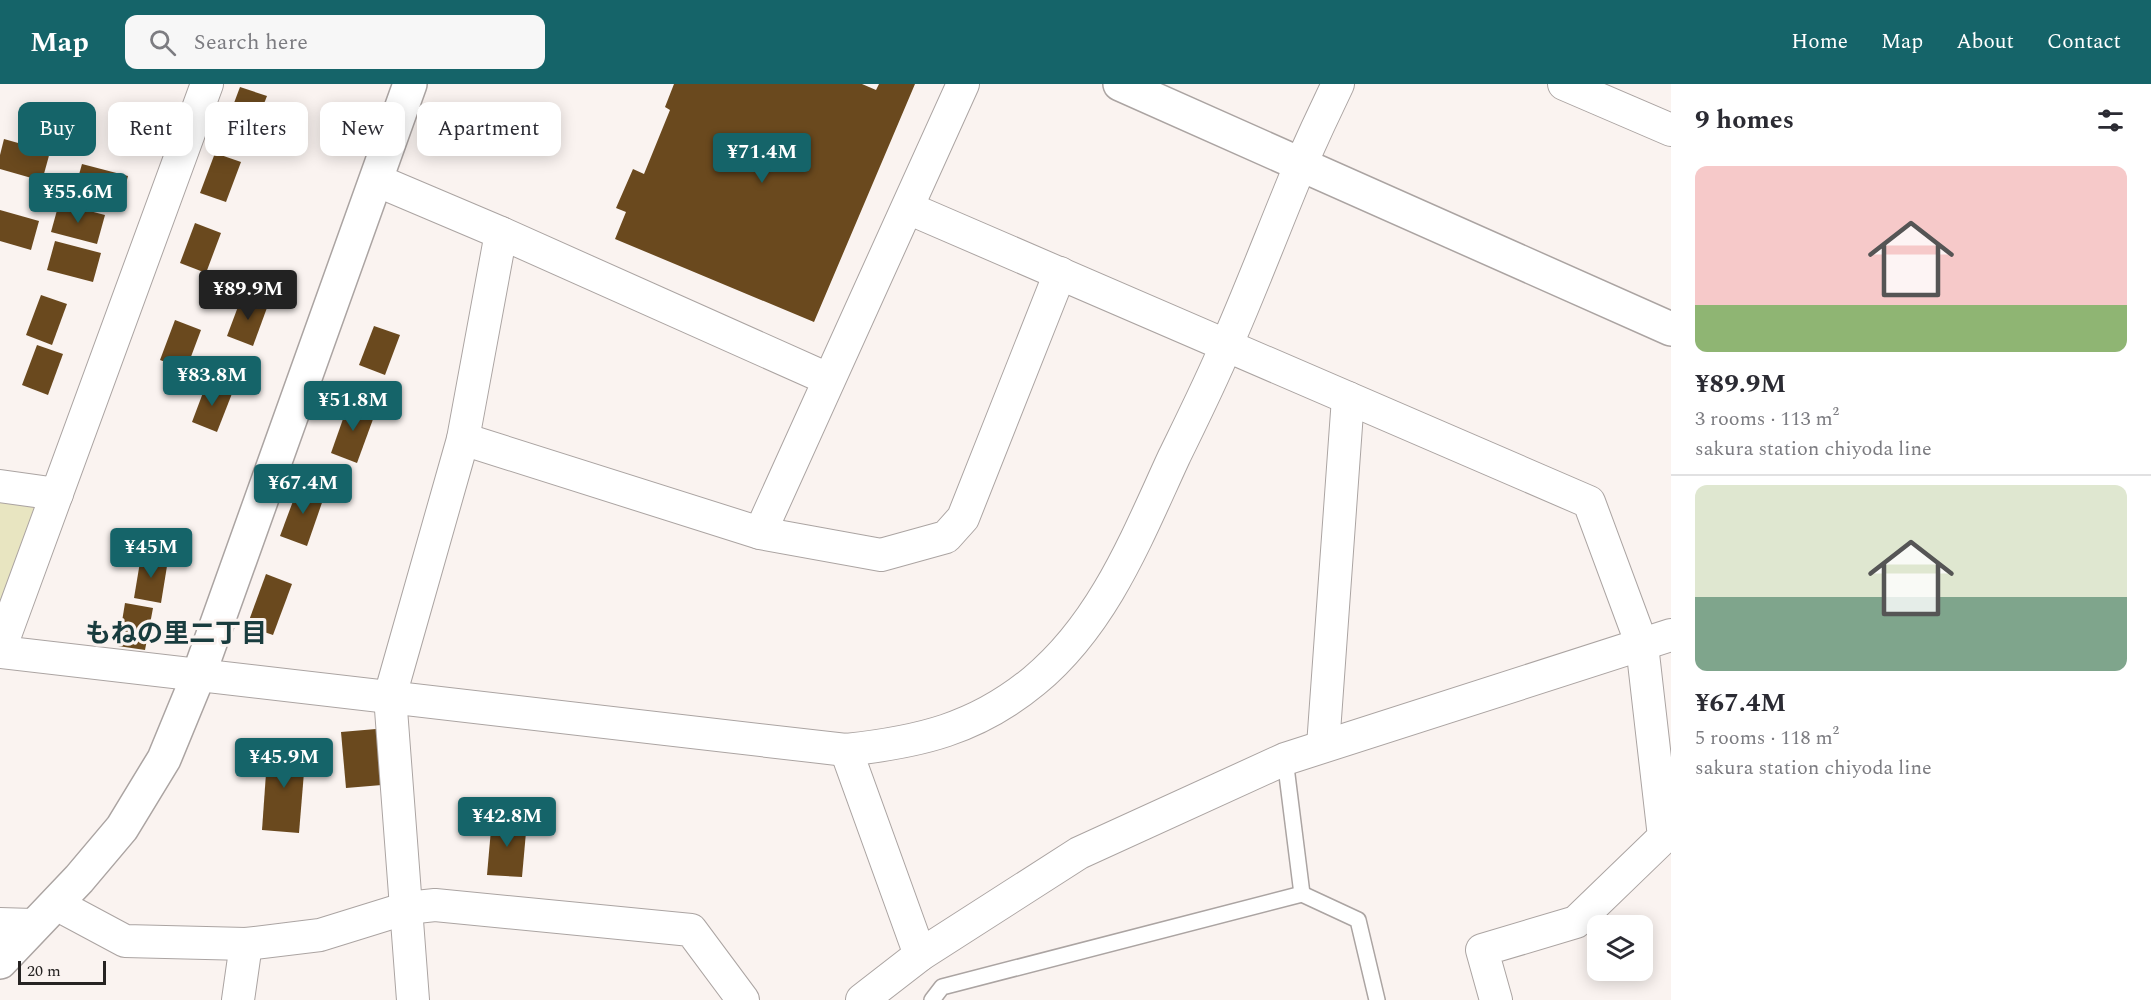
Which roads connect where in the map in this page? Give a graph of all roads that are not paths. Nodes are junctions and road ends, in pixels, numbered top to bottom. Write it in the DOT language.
graph roads {
  1 [pos="207,84"];
  2 [pos="410,84"];
  3 [pos="963,84"];
  4 [pos="1120,84"];
  5 [pos="1338,84"];
  6 [pos="1564,84"];
  7 [pos="1671,130"];
  8 [pos="1301,165"];
  9 [pos="375,180"];
  10 [pos="908,208"];
  11 [pos="501,233"];
  12 [pos="1060,273"];
  13 [pos="1671,329"];
  14 [pos="1226,346"];
  15 [pos="828,379"];
  16 [pos="1348,398"];
  17 [pos="463,439"];
  18 [pos="0,486"];
  19 [pos="57,494"];
  20 [pos="760,533"];
  21 [pos="1657,640"];
  22 [pos="0,650"];
  23 [pos="199,674"];
  24 [pos="390,696"];
  25 [pos="1323,746"];
  26 [pos="846,750"];
  27 [pos="1285,759"];
  28 [pos="1302,894"];
  29 [pos="57,902"];
  30 [pos="407,908"];
  31 [pos="0,924"];
  32 [pos="33,925"];
  33 [pos="246,944"];
  34 [pos="920,955"];
  35 [pos="0,962"];
  36 [pos="238,1000"];
  37 [pos="413,1000"];
  38 [pos="743,1000"];
  39 [pos="862,1000"];
  40 [pos="932,1000"];
  41 [pos="1377,1000"];
  42 [pos="1496,1000"];
  1 -- 19 [label="street"];
  2 -- 9 [label="main road"];
  3 -- 10 [label="street"];
  4 -- 8 [label="main road"];
  5 -- 8 [label="street"];
  6 -- 7 [label="street"];
  8 -- 13 [label="main road"];
  8 -- 14 [label="street"];
  9 -- 11 [label="street"];
  9 -- 23 [label="main road"];
  10 -- 12 [label="street"];
  10 -- 15 [label="street"];
  11 -- 15 [label="street"];
  11 -- 17 [label="street"];
  12 -- 14 [label="street"];
  12 -- 20 [label="street"];
  14 -- 16 [label="street"];
  14 -- 26 [label="street"];
  15 -- 20 [label="street"];
  16 -- 21 [label="street"];
  16 -- 25 [label="street"];
  17 -- 20 [label="street"];
  17 -- 24 [label="street"];
  18 -- 19 [label="street"];
  19 -- 22 [label="street"];
  21 -- 25 [label="street"];
  21 -- 42 [label="street"];
  22 -- 23 [label="street"];
  23 -- 24 [label="street"];
  23 -- 29 [label="main road"];
  24 -- 26 [label="street"];
  24 -- 30 [label="street"];
  25 -- 27 [label="street"];
  26 -- 34 [label="street"];
  27 -- 28 [label="lane"];
  27 -- 34 [label="street"];
  28 -- 40 [label="lane"];
  28 -- 41 [label="lane"];
  29 -- 32 [label="main road"];
  29 -- 33 [label="street"];
  30 -- 33 [label="street"];
  30 -- 37 [label="street"];
  30 -- 38 [label="street"];
  31 -- 32 [label="street"];
  32 -- 35 [label="main road"];
  33 -- 36 [label="street"];
  34 -- 39 [label="street"];
}
